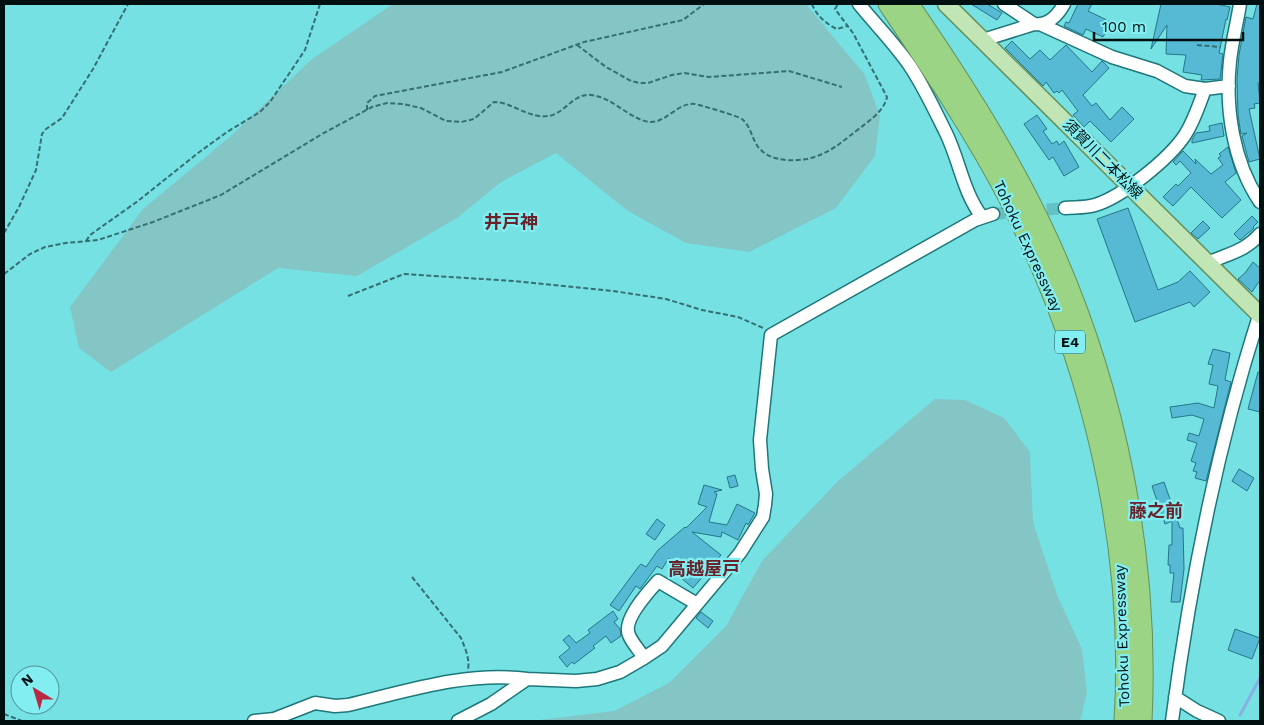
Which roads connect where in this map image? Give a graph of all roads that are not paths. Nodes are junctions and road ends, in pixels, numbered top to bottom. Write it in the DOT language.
graph roads {
  1 [pos="859,4"];
  2 [pos="888,4"];
  3 [pos="909,4"];
  4 [pos="946,4"];
  5 [pos="1004,4"];
  6 [pos="1064,4"];
  7 [pos="1240,4"];
  8 [pos="1038,25"];
  9 [pos="983,40"];
  10 [pos="1229,86"];
  11 [pos="1205,90"];
  12 [pos="1131,186"];
  13 [pos="1260,202"];
  14 [pos="1065,208"];
  15 [pos="1260,234"];
  16 [pos="1208,263"];
  17 [pos="1260,314"];
  18 [pos="697,604"];
  19 [pos="644,658"];
  20 [pos="527,679"];
  21 [pos="1175,697"];
  22 [pos="254,721"];
  23 [pos="458,721"];
  24 [pos="1124,721"];
  25 [pos="1142,721"];
  26 [pos="1172,721"];
  27 [pos="1219,721"];
  1 -- 18 [label="street"];
  2 -- 24 [label="highway, Tohoku Expressway / E4"];
  3 -- 25 [label="highway, Tohoku Expressway / E4"];
  4 -- 9 [label="main road, 須賀川二本松線"];
  5 -- 8 [label="street"];
  6 -- 8 [label="street"];
  7 -- 10 [label="street"];
  8 -- 9 [label="street"];
  8 -- 11 [label="street"];
  9 -- 12 [label="main road, 須賀川二本松線"];
  10 -- 11 [label="street"];
  10 -- 13 [label="street"];
  11 -- 12 [label="street"];
  12 -- 14 [label="street"];
  12 -- 16 [label="main road, 須賀川二本松線"];
  15 -- 16 [label="street"];
  16 -- 17 [label="main road, 須賀川二本松線"];
  17 -- 21 [label="street"];
  18 -- 19 [label="street"];
  18 -- 19 [label="street"];
  19 -- 20 [label="street"];
  20 -- 22 [label="street"];
  20 -- 23 [label="street"];
  21 -- 26 [label="street"];
  21 -- 27 [label="street"];
}
